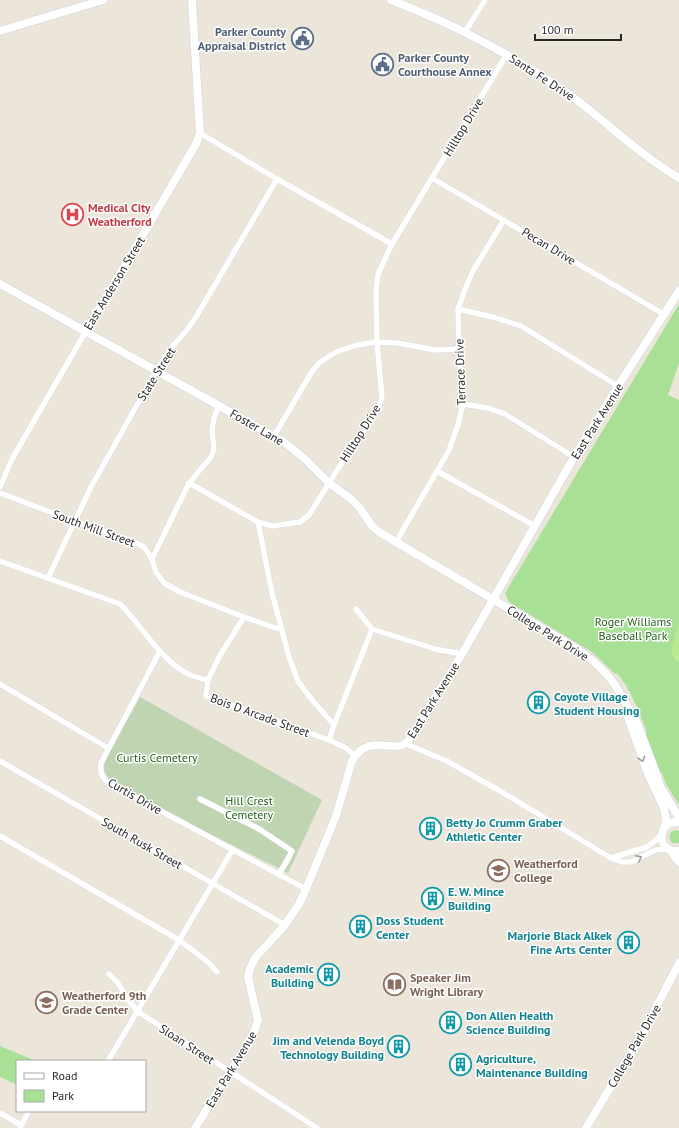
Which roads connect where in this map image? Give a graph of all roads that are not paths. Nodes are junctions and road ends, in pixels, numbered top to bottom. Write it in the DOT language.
graph roads {
  1 [pos="103,0"];
  2 [pos="192,0"];
  3 [pos="391,0"];
  4 [pos="485,0"];
  5 [pos="80,4"];
  6 [pos="0,31"];
  7 [pos="465,32"];
  8 [pos="507,54"];
  9 [pos="200,133"];
  10 [pos="432,178"];
  11 [pos="679,178"];
  12 [pos="276,179"];
  13 [pos="504,220"];
  14 [pos="392,244"];
  15 [pos="0,284"];
  16 [pos="679,291"];
  17 [pos="458,309"];
  18 [pos="665,315"];
  19 [pos="86,331"];
  20 [pos="377,342"];
  21 [pos="458,349"];
  22 [pos="156,371"];
  23 [pos="618,386"];
  24 [pos="463,404"];
  25 [pos="219,405"];
  26 [pos="274,436"];
  27 [pos="574,457"];
  28 [pos="438,471"];
  29 [pos="189,483"];
  30 [pos="330,483"];
  31 [pos="0,487"];
  32 [pos="0,493"];
  33 [pos="74,521"];
  34 [pos="258,522"];
  35 [pos="535,526"];
  36 [pos="396,542"];
  37 [pos="152,559"];
  38 [pos="0,561"];
  39 [pos="48,578"];
  40 [pos="493,600"];
  41 [pos="356,609"];
  42 [pos="244,617"];
  43 [pos="281,628"];
  44 [pos="372,629"];
  45 [pos="160,651"];
  46 [pos="462,654"];
  47 [pos="208,680"];
  48 [pos="0,684"];
  49 [pos="628,708"];
  50 [pos="334,725"];
  51 [pos="329,740"];
  52 [pos="406,744"];
  53 [pos="108,748"];
  54 [pos="355,756"];
  55 [pos="0,761"];
  56 [pos="200,799"];
  57 [pos="679,818"];
  58 [pos="679,822"];
  59 [pos="662,832"];
  60 [pos="0,836"];
  61 [pos="232,849"];
  62 [pos="669,850"];
  63 [pos="679,851"];
  64 [pos="610,858"];
  65 [pos="679,862"];
  66 [pos="279,874"];
  67 [pos="213,883"];
  68 [pos="306,889"];
  69 [pos="285,925"];
  70 [pos="179,940"];
  71 [pos="679,963"];
  72 [pos="217,972"];
  73 [pos="109,974"];
  74 [pos="137,1011"];
  75 [pos="109,1060"];
  76 [pos="230,1072"];
  77 [pos="28,1112"];
  78 [pos="0,1113"];
  79 [pos="20,1126"];
  80 [pos="195,1128"];
  81 [pos="317,1128"];
  82 [pos="586,1128"];
  1 -- 5 [label="street"];
  2 -- 9 [label="street, East Anderson Street"];
  3 -- 7 [label="street, Santa Fe Drive"];
  4 -- 7 [label="street"];
  5 -- 6 [label="street"];
  7 -- 8 [label="street, Santa Fe Drive"];
  8 -- 10 [label="street, Hilltop Drive"];
  8 -- 11 [label="street, Santa Fe Drive"];
  9 -- 12 [label="street"];
  9 -- 19 [label="street, East Anderson Street"];
  10 -- 13 [label="street, Pecan Drive"];
  10 -- 14 [label="street, Hilltop Drive"];
  12 -- 14 [label="street"];
  12 -- 22 [label="street, State Street"];
  13 -- 17 [label="street, Terrace Drive"];
  13 -- 18 [label="street, Pecan Drive"];
  14 -- 20 [label="street, Hilltop Drive"];
  15 -- 19 [label="street, Foster Lane"];
  16 -- 18 [label="street, East Park Avenue"];
  17 -- 21 [label="street, Terrace Drive"];
  17 -- 23 [label="street"];
  18 -- 23 [label="street, East Park Avenue"];
  19 -- 22 [label="street, Foster Lane"];
  19 -- 31 [label="street, East Anderson Street"];
  20 -- 21 [label="street"];
  20 -- 26 [label="street"];
  20 -- 30 [label="street, Hilltop Drive"];
  21 -- 24 [label="street, Terrace Drive"];
  22 -- 25 [label="street, Foster Lane"];
  22 -- 33 [label="street, State Street"];
  23 -- 27 [label="street, East Park Avenue"];
  24 -- 27 [label="street"];
  24 -- 28 [label="street, Terrace Drive"];
  25 -- 26 [label="street, Foster Lane"];
  25 -- 29 [label="street"];
  26 -- 30 [label="street, Foster Lane"];
  27 -- 35 [label="street, East Park Avenue"];
  28 -- 35 [label="street"];
  28 -- 36 [label="street, Terrace Drive"];
  29 -- 34 [label="street"];
  29 -- 37 [label="street"];
  30 -- 34 [label="street, Hilltop Drive"];
  30 -- 36 [label="street, Foster Lane"];
  32 -- 33 [label="street, South Mill Street"];
  33 -- 37 [label="street, South Mill Street"];
  33 -- 39 [label="street, State Street"];
  34 -- 43 [label="street"];
  35 -- 40 [label="street, East Park Avenue"];
  36 -- 40 [label="street, Foster Lane"];
  37 -- 42 [label="street, South Mill Street"];
  38 -- 39 [label="street, Bois D Arcade Street"];
  39 -- 45 [label="street, Bois D Arcade Street"];
  40 -- 46 [label="street, East Park Avenue"];
  40 -- 49 [label="street, College Park Drive"];
  41 -- 44 [label="street"];
  42 -- 43 [label="street, South Mill Street"];
  42 -- 47 [label="street"];
  43 -- 50 [label="street"];
  44 -- 46 [label="street"];
  44 -- 50 [label="street"];
  45 -- 47 [label="street, Bois D Arcade Street"];
  45 -- 53 [label="street, Curtis Drive"];
  46 -- 52 [label="street, East Park Avenue"];
  47 -- 51 [label="street, Bois D Arcade Street"];
  48 -- 53 [label="street"];
  49 -- 57 [label="street, College Park Drive"];
  49 -- 59 [label="street, College Park Drive, one-way"];
  50 -- 51 [label="street"];
  51 -- 54 [label="street, Bois D Arcade Street"];
  52 -- 54 [label="street, East Park Avenue"];
  52 -- 64 [label="street"];
  53 -- 61 [label="street, Curtis Drive"];
  54 -- 68 [label="street, East Park Avenue"];
  55 -- 67 [label="street, South Rusk Street"];
  56 -- 66 [label="street"];
  58 -- 59 [label="street"];
  59 -- 62 [label="street"];
  59 -- 64 [label="street"];
  60 -- 70 [label="street"];
  61 -- 66 [label="street, Curtis Drive"];
  61 -- 67 [label="street"];
  62 -- 63 [label="street"];
  64 -- 62 [label="street, one-way"];
  62 -- 65 [label="street"];
  66 -- 68 [label="street, Curtis Drive"];
  67 -- 69 [label="street, South Rusk Street"];
  67 -- 70 [label="street"];
  68 -- 69 [label="street, East Park Avenue"];
  69 -- 76 [label="street, East Park Avenue"];
  70 -- 72 [label="street"];
  70 -- 74 [label="street"];
  71 -- 82 [label="street, College Park Drive"];
  73 -- 74 [label="street, Sloan Street"];
  74 -- 75 [label="street"];
  74 -- 76 [label="street, Sloan Street"];
  76 -- 80 [label="street, East Park Avenue"];
  76 -- 81 [label="street, Sloan Street"];
  77 -- 79 [label="street"];
  78 -- 79 [label="street"];
}
